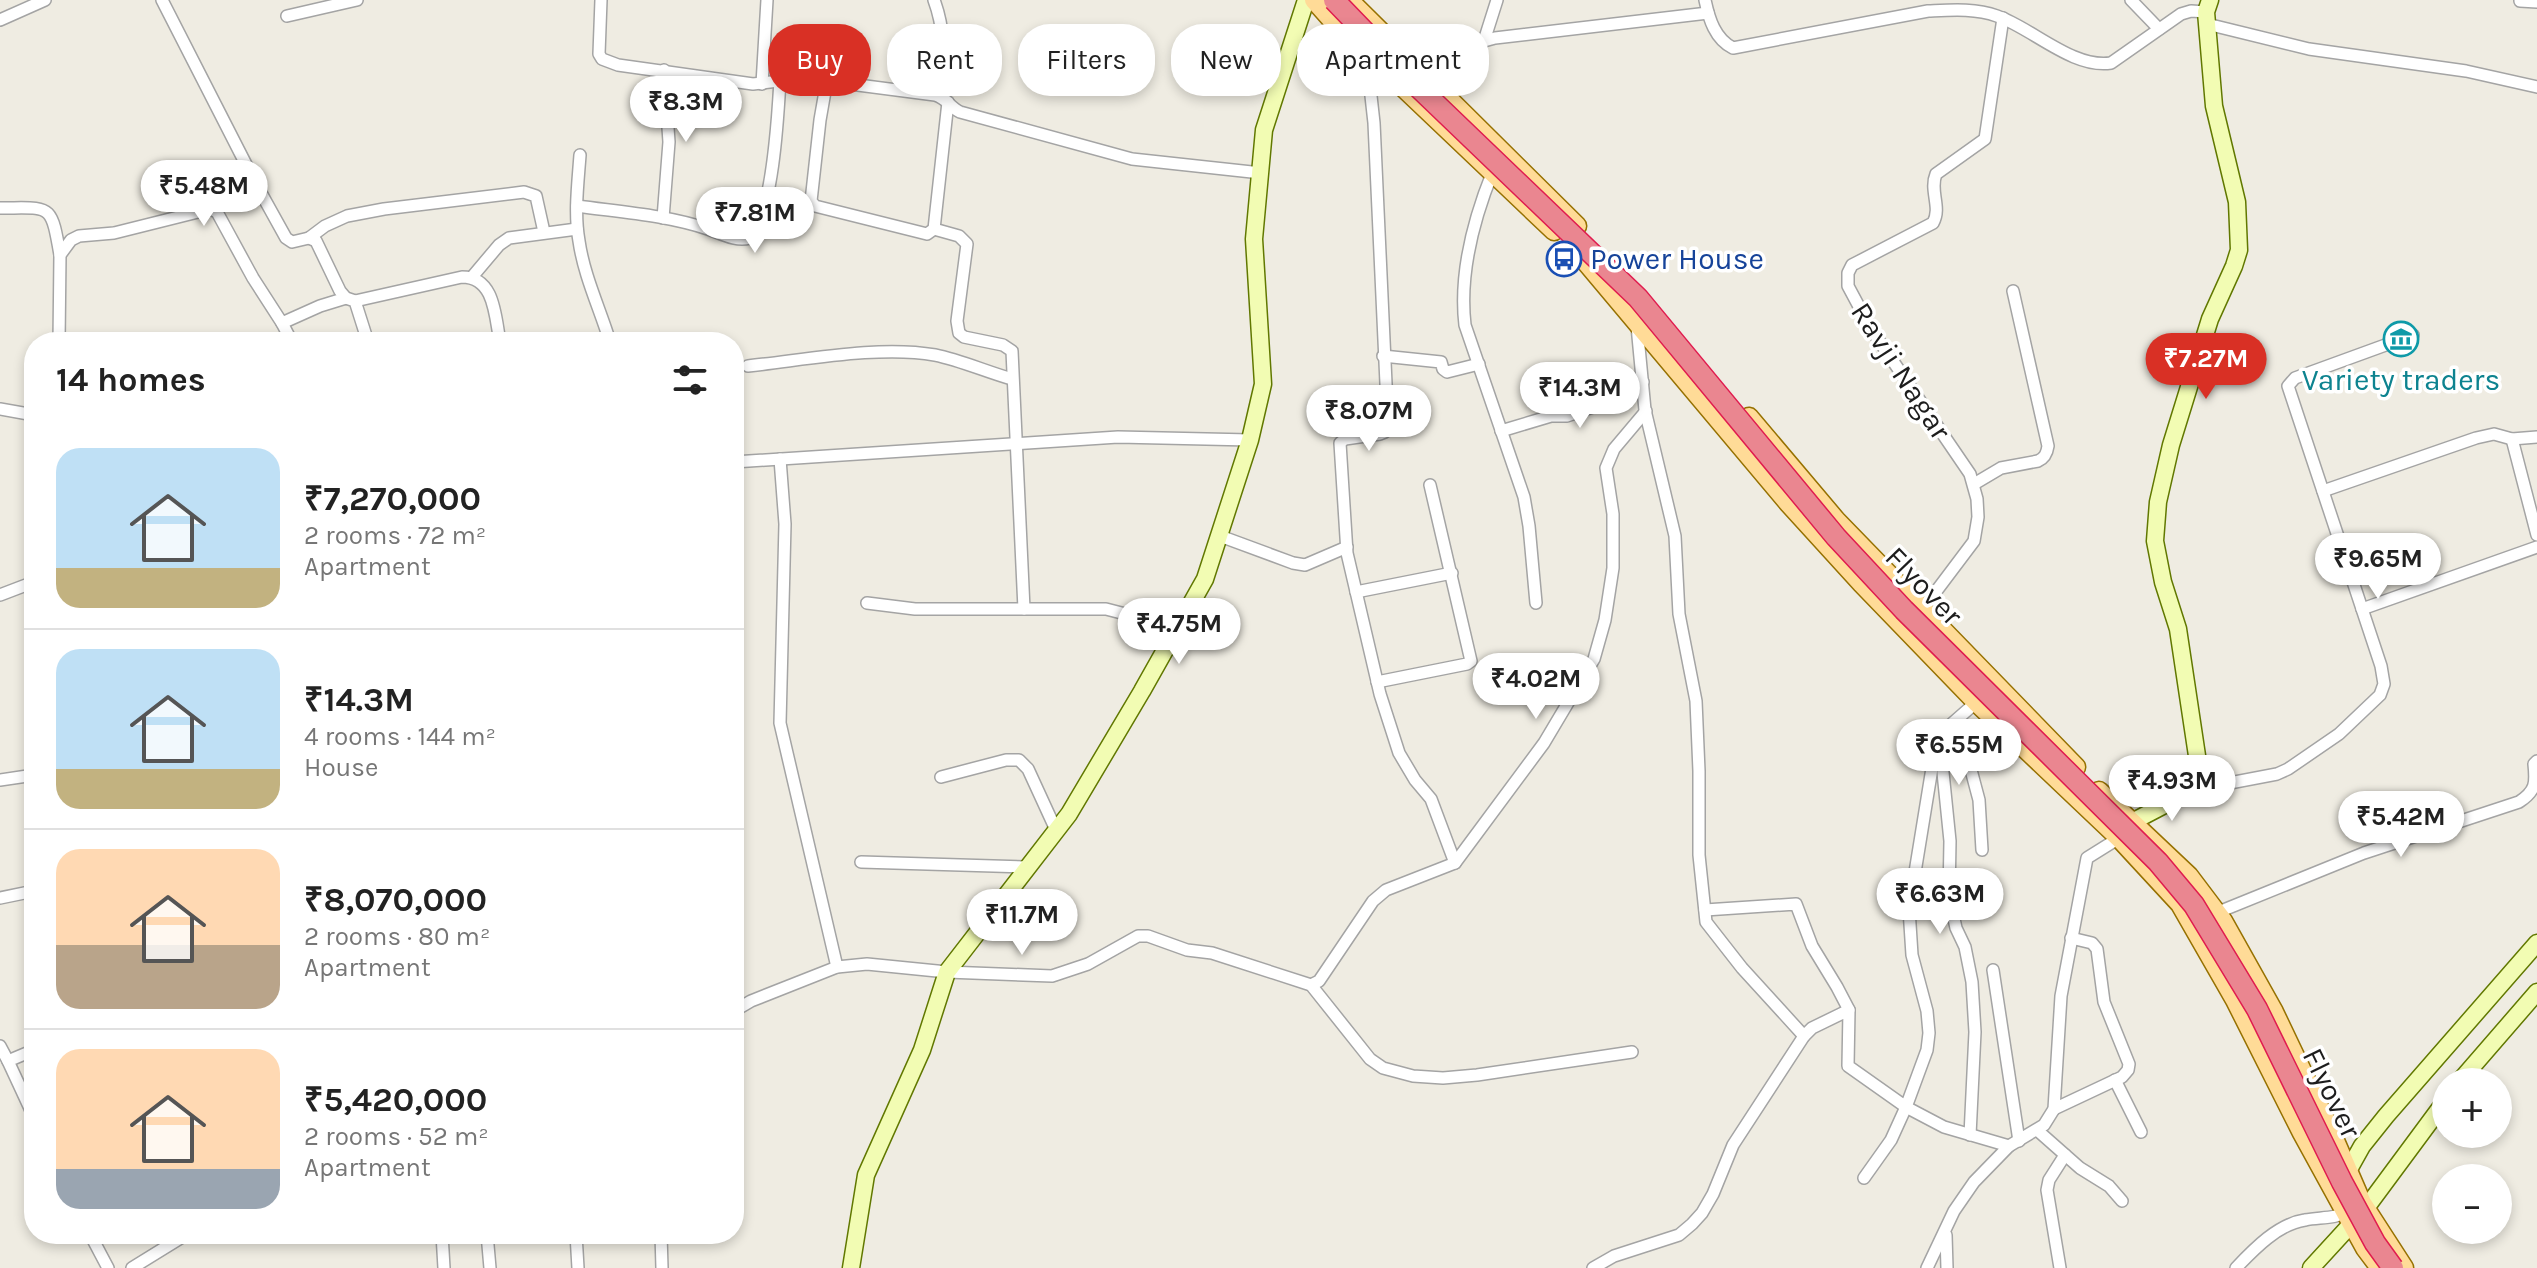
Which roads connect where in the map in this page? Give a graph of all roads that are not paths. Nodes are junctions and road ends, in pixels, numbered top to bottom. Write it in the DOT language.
graph roads {
  1 [pos="45,0"];
  2 [pos="162,0"];
  3 [pos="357,0"];
  4 [pos="601,0"];
  5 [pos="767,0"];
  6 [pos="934,0"];
  7 [pos="1306,0"];
  8 [pos="1314,0"];
  9 [pos="1334,0"];
  10 [pos="1349,0"];
  11 [pos="1497,0"];
  12 [pos="1705,0"];
  13 [pos="2131,0"];
  14 [pos="2520,1"];
  15 [pos="2537,2"];
  16 [pos="1958,5"];
  17 [pos="2208,12"];
  18 [pos="1708,13"];
  19 [pos="287,16"];
  20 [pos="2003,18"];
  21 [pos="0,20"];
  22 [pos="1338,24"];
  23 [pos="1373,24"];
  24 [pos="1489,25"];
  25 [pos="2159,29"];
  26 [pos="1489,40"];
  27 [pos="664,70"];
  28 [pos="768,83"];
  29 [pos="762,84"];
  30 [pos="871,87"];
  31 [pos="2537,87"];
  32 [pos="779,96"];
  33 [pos="824,96"];
  34 [pos="1371,96"];
  35 [pos="1412,96"];
  36 [pos="1439,96"];
  37 [pos="1446,96"];
  38 [pos="946,100"];
  39 [pos="1428,111"];
  40 [pos="1503,152"];
  41 [pos="580,155"];
  42 [pos="1261,173"];
  43 [pos="1492,173"];
  44 [pos="577,206"];
  45 [pos="0,208"];
  46 [pos="663,218"];
  47 [pos="577,229"];
  48 [pos="934,229"];
  49 [pos="544,232"];
  50 [pos="309,238"];
  51 [pos="60,255"];
  52 [pos="472,277"];
  53 [pos="2013,291"];
  54 [pos="350,299"];
  55 [pos="1652,302"];
  56 [pos="1637,320"];
  57 [pos="282,323"];
  58 [pos="59,332"];
  59 [pos="287,332"];
  60 [pos="364,332"];
  61 [pos="498,332"];
  62 [pos="607,332"];
  63 [pos="2413,335"];
  64 [pos="1383,356"];
  65 [pos="1479,364"];
  66 [pos="748,366"];
  67 [pos="1012,379"];
  68 [pos="1643,382"];
  69 [pos="0,409"];
  70 [pos="1646,411"];
  71 [pos="24,413"];
  72 [pos="1501,431"];
  73 [pos="2537,437"];
  74 [pos="2512,439"];
  75 [pos="1250,440"];
  76 [pos="1015,444"];
  77 [pos="780,459"];
  78 [pos="744,461"];
  79 [pos="1974,484"];
  80 [pos="1430,485"];
  81 [pos="2323,491"];
  82 [pos="2537,535"];
  83 [pos="1220,536"];
  84 [pos="1347,547"];
  85 [pos="2537,547"];
  86 [pos="1452,573"];
  87 [pos="24,586"];
  88 [pos="1356,592"];
  89 [pos="0,595"];
  90 [pos="867,603"];
  91 [pos="1536,603"];
  92 [pos="1024,609"];
  93 [pos="2362,609"];
  94 [pos="1922,610"];
  95 [pos="1907,630"];
  96 [pos="1173,636"];
  97 [pos="1377,682"];
  98 [pos="1994,684"];
  99 [pos="1977,703"];
  100 [pos="1958,721"];
  101 [pos="1939,735"];
  102 [pos="2537,761"];
  103 [pos="24,776"];
  104 [pos="941,777"];
  105 [pos="0,780"];
  106 [pos="2193,790"];
  107 [pos="2132,822"];
  108 [pos="1056,830"];
  109 [pos="2119,838"];
  110 [pos="1982,850"];
  111 [pos="861,862"];
  112 [pos="1455,863"];
  113 [pos="1028,867"];
  114 [pos="24,893"];
  115 [pos="0,898"];
  116 [pos="1705,910"];
  117 [pos="2216,913"];
  118 [pos="2071,938"];
  119 [pos="2537,943"];
  120 [pos="837,967"];
  121 [pos="1993,970"];
  122 [pos="947,972"];
  123 [pos="1311,985"];
  124 [pos="2537,992"];
  125 [pos="744,1005"];
  126 [pos="1849,1010"];
  127 [pos="1804,1036"];
  128 [pos="0,1046"];
  129 [pos="1632,1052"];
  130 [pos="24,1054"];
  131 [pos="8,1061"];
  132 [pos="2471,1068"];
  133 [pos="2115,1080"];
  134 [pos="24,1095"];
  135 [pos="1906,1107"];
  136 [pos="2054,1109"];
  137 [pos="2432,1117"];
  138 [pos="2037,1130"];
  139 [pos="2141,1132"];
  140 [pos="1970,1135"];
  141 [pos="2014,1144"];
  142 [pos="2065,1155"];
  143 [pos="2348,1171"];
  144 [pos="1864,1178"];
  145 [pos="2122,1201"];
  146 [pos="2356,1212"];
  147 [pos="1945,1230"];
  148 [pos="95,1244"];
  149 [pos="171,1244"];
  150 [pos="443,1244"];
  151 [pos="488,1244"];
  152 [pos="577,1244"];
  153 [pos="661,1244"];
  154 [pos="108,1268"];
  155 [pos="132,1268"];
  156 [pos="444,1268"];
  157 [pos="490,1268"];
  158 [pos="578,1268"];
  159 [pos="662,1268"];
  160 [pos="851,1268"];
  161 [pos="1593,1268"];
  162 [pos="1927,1268"];
  163 [pos="1947,1268"];
  164 [pos="2060,1268"];
  165 [pos="2236,1268"];
  166 [pos="2311,1268"];
  167 [pos="2380,1268"];
  168 [pos="2393,1268"];
  169 [pos="2404,1268"];
  1 -- 21 [label="street"];
  2 -- 50 [label="street"];
  3 -- 19 [label="street"];
  4 -- 27 [label="street"];
  5 -- 29 [label="street"];
  6 -- 38 [label="street"];
  7 -- 42 [label="street"];
  8 -- 22 [label="main road"];
  9 -- 168 [label="highway, Flyover, bridge"];
  10 -- 23 [label="main road"];
  11 -- 24 [label="street"];
  12 -- 18 [label="street"];
  13 -- 25 [label="street"];
  14 -- 15 [label="street"];
  16 -- 18 [label="street"];
  16 -- 20 [label="street"];
  17 -- 25 [label="street"];
  17 -- 31 [label="street"];
  17 -- 106 [label="street"];
  18 -- 26 [label="street"];
  20 -- 25 [label="street"];
  20 -- 79 [label="street, Ravji Nagar"];
  27 -- 29 [label="street"];
  27 -- 46 [label="street"];
  28 -- 29 [label="street"];
  30 -- 38 [label="street"];
  32 -- 46 [label="street"];
  33 -- 48 [label="street"];
  34 -- 64 [label="street"];
  35 -- 39 [label="main road"];
  36 -- 39 [label="street"];
  37 -- 40 [label="main road"];
  38 -- 42 [label="street"];
  38 -- 48 [label="street"];
  39 -- 43 [label="main road"];
  40 -- 43 [label="street"];
  40 -- 55 [label="main road"];
  41 -- 44 [label="street"];
  42 -- 75 [label="street"];
  43 -- 56 [label="main road"];
  43 -- 65 [label="street"];
  44 -- 46 [label="street"];
  44 -- 47 [label="street"];
  45 -- 51 [label="street"];
  47 -- 49 [label="street"];
  47 -- 62 [label="street"];
  48 -- 67 [label="street"];
  49 -- 50 [label="street"];
  49 -- 52 [label="street"];
  50 -- 54 [label="street"];
  51 -- 57 [label="street"];
  51 -- 58 [label="street"];
  52 -- 54 [label="street"];
  52 -- 61 [label="street"];
  53 -- 79 [label="street"];
  54 -- 57 [label="street"];
  54 -- 60 [label="street"];
  55 -- 56 [label="street"];
  55 -- 94 [label="main road"];
  56 -- 68 [label="street"];
  56 -- 95 [label="main road"];
  57 -- 59 [label="street"];
  63 -- 81 [label="street"];
  64 -- 65 [label="street"];
  64 -- 84 [label="street"];
  65 -- 72 [label="street"];
  66 -- 67 [label="street"];
  67 -- 76 [label="street"];
  68 -- 70 [label="street"];
  68 -- 72 [label="street"];
  69 -- 71 [label="street"];
  70 -- 112 [label="street"];
  70 -- 116 [label="street"];
  72 -- 91 [label="street"];
  73 -- 74 [label="street"];
  74 -- 81 [label="street"];
  74 -- 82 [label="street"];
  75 -- 76 [label="street"];
  75 -- 83 [label="street"];
  76 -- 77 [label="street"];
  76 -- 92 [label="street"];
  77 -- 78 [label="street"];
  77 -- 120 [label="street"];
  79 -- 94 [label="street, Ravji Nagar"];
  80 -- 86 [label="street"];
  81 -- 93 [label="street"];
  83 -- 84 [label="street"];
  83 -- 96 [label="street"];
  84 -- 88 [label="street"];
  85 -- 93 [label="street"];
  86 -- 88 [label="street"];
  86 -- 97 [label="street"];
  87 -- 89 [label="street"];
  88 -- 97 [label="street"];
  90 -- 92 [label="street"];
  92 -- 96 [label="street"];
  93 -- 106 [label="street"];
  94 -- 95 [label="street, Ravji Nagar"];
  94 -- 98 [label="main road"];
  95 -- 99 [label="main road"];
  96 -- 108 [label="street"];
  97 -- 112 [label="street"];
  98 -- 99 [label="street"];
  98 -- 107 [label="main road"];
  99 -- 100 [label="street"];
  99 -- 109 [label="main road"];
  100 -- 101 [label="street"];
  100 -- 110 [label="street"];
  101 -- 135 [label="street"];
  101 -- 140 [label="street"];
  102 -- 117 [label="street"];
  103 -- 105 [label="street"];
  104 -- 108 [label="street"];
  106 -- 107 [label="street"];
  107 -- 109 [label="street"];
  107 -- 117 [label="main road"];
  108 -- 113 [label="street"];
  109 -- 118 [label="street"];
  109 -- 146 [label="main road"];
  111 -- 113 [label="street"];
  112 -- 123 [label="street"];
  113 -- 122 [label="street"];
  114 -- 115 [label="street"];
  116 -- 126 [label="street"];
  116 -- 127 [label="street"];
  117 -- 143 [label="main road"];
  118 -- 133 [label="street"];
  118 -- 136 [label="street"];
  119 -- 143 [label="street"];
  120 -- 122 [label="street"];
  120 -- 125 [label="street"];
  121 -- 141 [label="street"];
  122 -- 123 [label="street"];
  122 -- 160 [label="street"];
  123 -- 129 [label="street"];
  124 -- 132 [label="street"];
  126 -- 127 [label="street"];
  126 -- 135 [label="street"];
  127 -- 161 [label="street"];
  128 -- 131 [label="street"];
  130 -- 131 [label="street"];
  131 -- 134 [label="street"];
  133 -- 136 [label="street"];
  133 -- 139 [label="street"];
  135 -- 140 [label="street"];
  135 -- 144 [label="street"];
  136 -- 138 [label="street"];
  137 -- 146 [label="street"];
  138 -- 141 [label="street"];
  138 -- 142 [label="street"];
  140 -- 141 [label="street"];
  141 -- 147 [label="street"];
  142 -- 145 [label="street"];
  142 -- 164 [label="street"];
  143 -- 146 [label="main road"];
  146 -- 165 [label="street"];
  146 -- 166 [label="street"];
  146 -- 167 [label="main road"];
  146 -- 169 [label="main road"];
  147 -- 162 [label="street"];
  147 -- 163 [label="street"];
  148 -- 154 [label="street"];
  149 -- 155 [label="street"];
  150 -- 156 [label="street"];
  151 -- 157 [label="street"];
  152 -- 158 [label="street"];
  153 -- 159 [label="street"];
}
